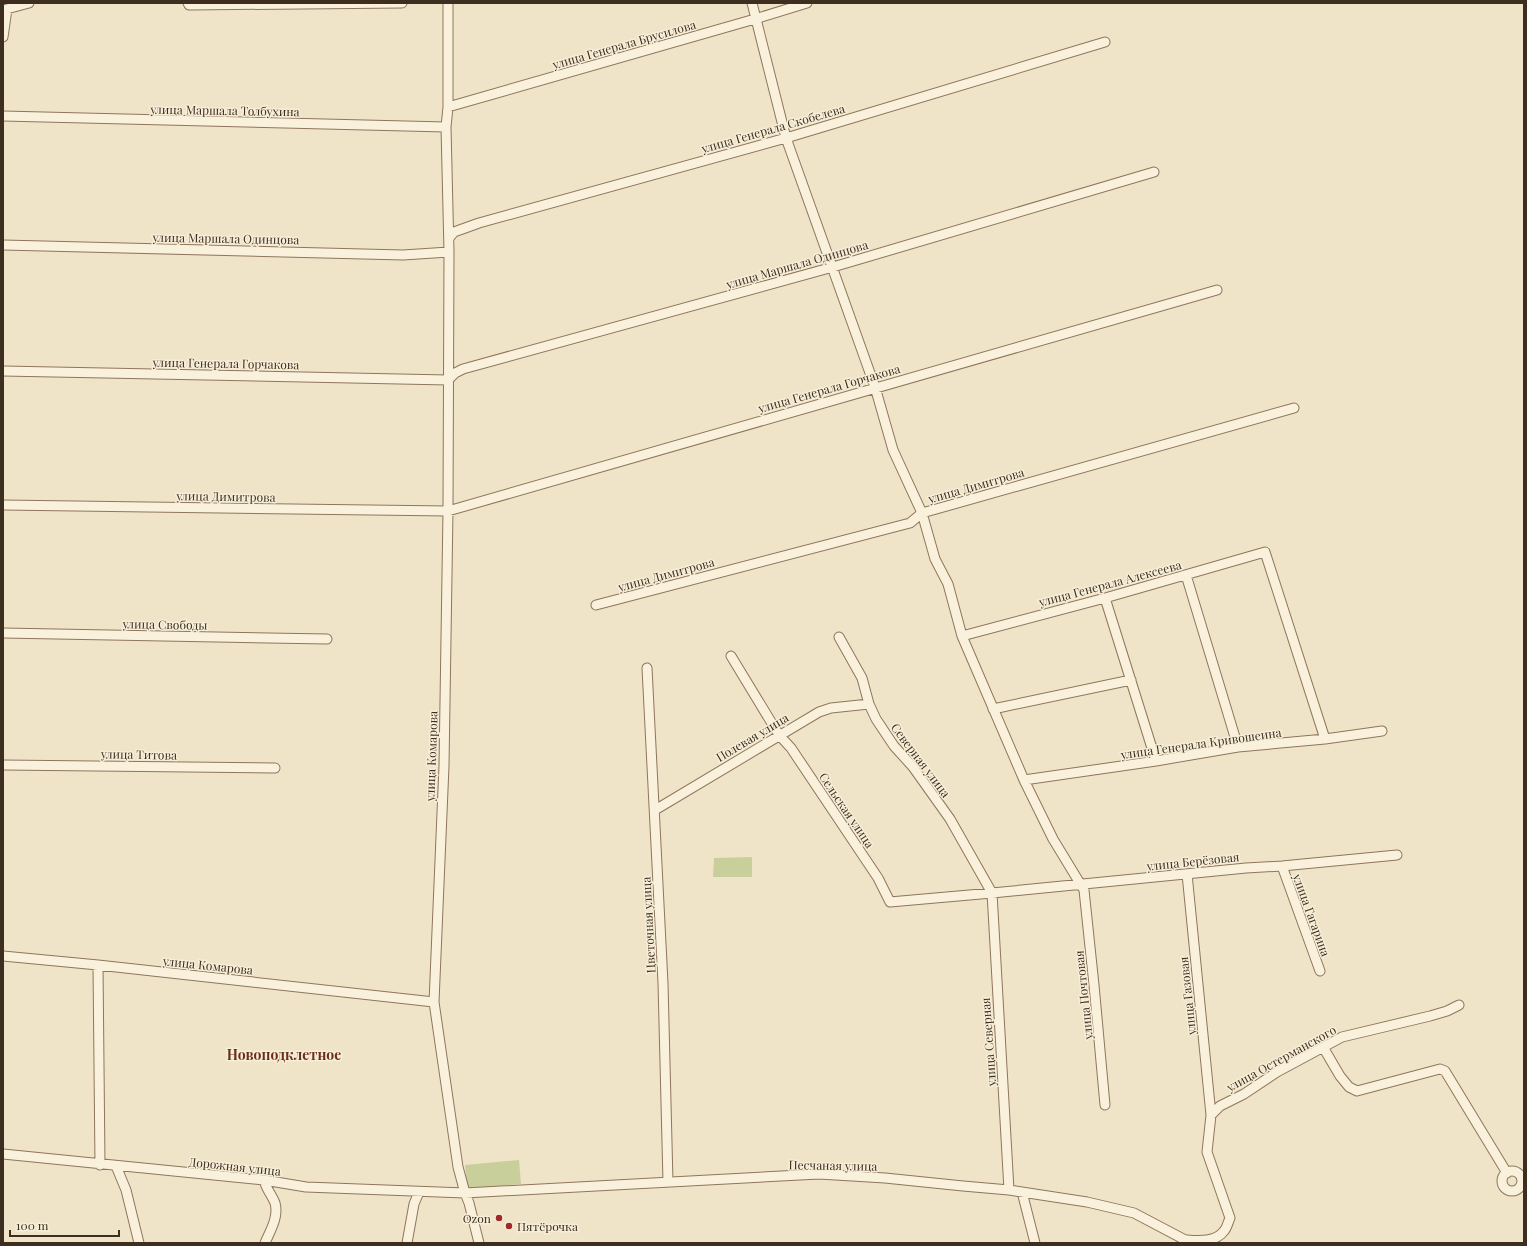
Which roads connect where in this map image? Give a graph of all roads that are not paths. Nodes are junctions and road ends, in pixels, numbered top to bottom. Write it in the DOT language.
graph roads {
  1 [pos="29,3"];
  2 [pos="188,3"];
  3 [pos="402,3"];
  4 [pos="448,3"];
  5 [pos="752,3"];
  6 [pos="807,3"];
  7 [pos="5,9"];
  8 [pos="755,19"];
  9 [pos="3,37"];
  10 [pos="1105,42"];
  11 [pos="448,107"];
  12 [pos="3,116"];
  13 [pos="446,127"];
  14 [pos="786,138"];
  15 [pos="1154,172"];
  16 [pos="449,238"];
  17 [pos="3,245"];
  18 [pos="449,252"];
  19 [pos="832,267"];
  20 [pos="1216,290"];
  21 [pos="3,371"];
  22 [pos="448,380"];
  23 [pos="875,387"];
  24 [pos="1294,408"];
  25 [pos="3,506"];
  26 [pos="448,511"];
  27 [pos="922,512"];
  28 [pos="1186,575"];
  29 [pos="1105,598"];
  30 [pos="596,605"];
  31 [pos="3,633"];
  32 [pos="962,636"];
  33 [pos="839,637"];
  34 [pos="327,639"];
  35 [pos="731,656"];
  36 [pos="647,668"];
  37 [pos="1131,680"];
  38 [pos="869,704"];
  39 [pos="993,709"];
  40 [pos="1382,731"];
  41 [pos="779,736"];
  42 [pos="1325,739"];
  43 [pos="1238,747"];
  44 [pos="1156,762"];
  45 [pos="3,765"];
  46 [pos="275,768"];
  47 [pos="1024,780"];
  48 [pos="655,810"];
  49 [pos="1397,856"];
  50 [pos="1282,866"];
  51 [pos="1187,874"];
  52 [pos="1080,884"];
  53 [pos="992,893"];
  54 [pos="890,902"];
  55 [pos="3,956"];
  56 [pos="98,964"];
  57 [pos="1320,971"];
  58 [pos="434,1002"];
  59 [pos="1459,1005"];
  60 [pos="1323,1047"];
  61 [pos="1105,1104"];
  62 [pos="1211,1115"];
  63 [pos="3,1154"];
  64 [pos="100,1165"];
  65 [pos="116,1166"];
  66 [pos="1507,1173"];
  67 [pos="264,1180"];
  68 [pos="668,1182"];
  69 [pos="1009,1190"];
  70 [pos="418,1192"];
  71 [pos="1022,1192"];
  72 [pos="465,1193"];
  73 [pos="1189,1242"];
  74 [pos="139,1243"];
  75 [pos="265,1243"];
  76 [pos="407,1243"];
  77 [pos="479,1243"];
  78 [pos="1035,1243"];
  1 -- 7 [label="street"];
  2 -- 3 [label="street"];
  4 -- 11 [label="street, улица Комарова"];
  5 -- 8 [label="street, улица Почтовая"];
  6 -- 8 [label="street, улица Генерала Брусилова"];
  7 -- 9 [label="street"];
  8 -- 11 [label="street, улица Генерала Брусилова"];
  8 -- 14 [label="street, улица Почтовая"];
  10 -- 14 [label="street, улица Генерала Скобелева"];
  11 -- 13 [label="street, улица Комарова"];
  12 -- 13 [label="street, улица Маршала Толбухина"];
  13 -- 16 [label="street, улица Комарова"];
  14 -- 16 [label="street, улица Генерала Скобелева"];
  14 -- 19 [label="street, улица Почтовая"];
  15 -- 19 [label="street, улица Маршала Одинцова"];
  16 -- 18 [label="street, улица Комарова"];
  17 -- 18 [label="street, улица Маршала Одинцова"];
  18 -- 22 [label="street, улица Комарова"];
  19 -- 22 [label="street, улица Маршала Одинцова"];
  19 -- 23 [label="street, улица Почтовая"];
  20 -- 23 [label="street, улица Генерала Горчакова"];
  21 -- 22 [label="street, улица Генерала Горчакова"];
  22 -- 26 [label="street, улица Комарова"];
  23 -- 26 [label="street, улица Генерала Горчакова"];
  23 -- 27 [label="street, улица Почтовая"];
  24 -- 27 [label="street, улица Димитрова"];
  25 -- 26 [label="street, улица Димитрова"];
  26 -- 58 [label="street, улица Комарова"];
  27 -- 30 [label="street, улица Димитрова"];
  27 -- 32 [label="street, улица Почтовая"];
  28 -- 29 [label="street, улица Генерала Алексеева"];
  28 -- 42 [label="street, улица Генерала Алексеева"];
  28 -- 43 [label="street"];
  29 -- 32 [label="street, улица Генерала Алексеева"];
  29 -- 37 [label="street"];
  31 -- 34 [label="street, улица Свободы"];
  32 -- 39 [label="street, улица Почтовая"];
  33 -- 38 [label="street, Северная улица"];
  35 -- 41 [label="street, Сельская улица"];
  36 -- 48 [label="street, Цветочная улица"];
  37 -- 39 [label="street"];
  37 -- 44 [label="street"];
  38 -- 41 [label="street, Полевая улица"];
  38 -- 53 [label="street, Северная улица"];
  39 -- 47 [label="street, улица Почтовая"];
  40 -- 42 [label="street, улица Генерала Кривошеина"];
  41 -- 48 [label="street, Полевая улица"];
  41 -- 54 [label="street, Сельская улица"];
  42 -- 43 [label="street, улица Генерала Кривошеина"];
  43 -- 44 [label="street, улица Генерала Кривошеина"];
  44 -- 47 [label="street, улица Генерала Кривошеина"];
  45 -- 46 [label="street, улица Титова"];
  47 -- 52 [label="street, улица Почтовая"];
  48 -- 68 [label="street, Цветочная улица"];
  49 -- 50 [label="street, улица Берёзовая"];
  50 -- 51 [label="street, улица Берёзовая"];
  50 -- 57 [label="street, улица Гагарина"];
  51 -- 52 [label="street, улица Берёзовая"];
  51 -- 62 [label="street, улица Газовая"];
  52 -- 53 [label="street, улица Берёзовая"];
  52 -- 61 [label="street, улица Почтовая"];
  53 -- 54 [label="street, улица Берёзовая"];
  53 -- 69 [label="street, улица Северная"];
  55 -- 56 [label="street, улица Комарова"];
  56 -- 58 [label="street, улица Комарова"];
  56 -- 64 [label="street"];
  58 -- 72 [label="street, улица Комарова"];
  59 -- 60 [label="street, улица Остерманского"];
  60 -- 62 [label="street, улица Остерманского"];
  60 -- 66 [label="street"];
  62 -- 73 [label="street, улица Газовая"];
  63 -- 64 [label="street, Дорожная улица"];
  64 -- 65 [label="street, Дорожная улица"];
  65 -- 67 [label="street, Дорожная улица"];
  65 -- 74 [label="street"];
  67 -- 70 [label="street, Дорожная улица"];
  67 -- 75 [label="street"];
  68 -- 69 [label="street, Песчаная улица"];
  68 -- 72 [label="street, Песчаная улица"];
  69 -- 71 [label="street, Песчаная улица"];
  70 -- 72 [label="street, Дорожная улица"];
  70 -- 76 [label="street"];
  71 -- 73 [label="street, Песчаная улица"];
  71 -- 78 [label="street"];
  72 -- 77 [label="street, улица Комарова"];
}
